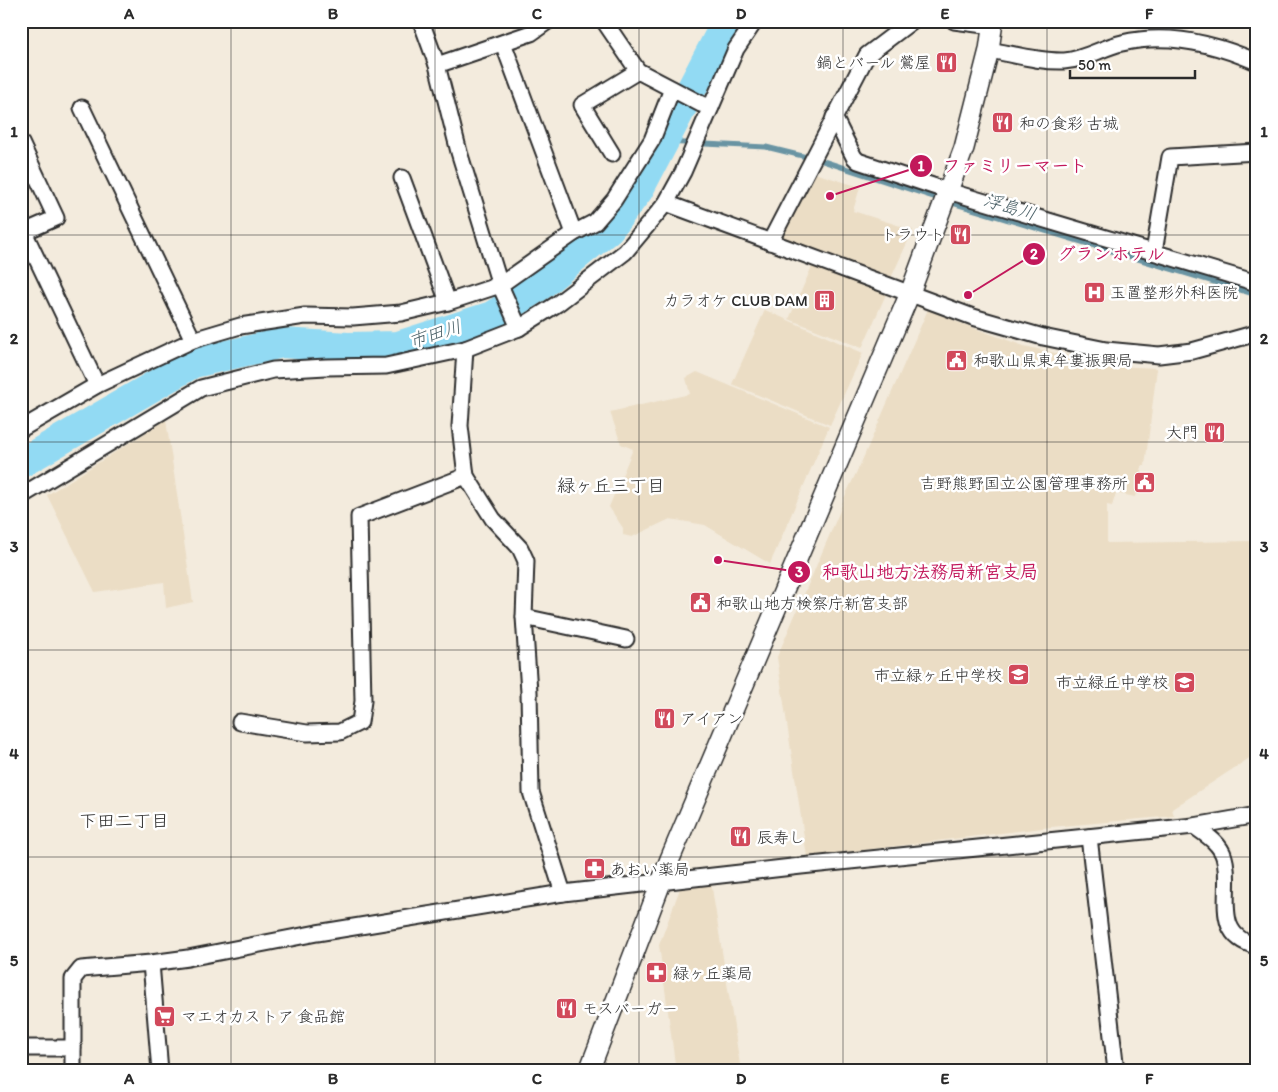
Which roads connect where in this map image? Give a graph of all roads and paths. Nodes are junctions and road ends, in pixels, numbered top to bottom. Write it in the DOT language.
graph roads {
  1 [pos="421,21"];
  2 [pos="548,21"];
  3 [pos="604,21"];
  4 [pos="755,21"];
  5 [pos="912,21"];
  6 [pos="954,21"];
  7 [pos="993,24"];
  8 [pos="503,43"];
  9 [pos="988,50"];
  10 [pos="1257,62"];
  11 [pos="437,65"];
  12 [pos="638,71"];
  13 [pos="672,89"];
  14 [pos="706,106"];
  15 [pos="82,108"];
  16 [pos="834,118"];
  17 [pos="21,143"];
  18 [pos="1257,152"];
  19 [pos="612,154"];
  20 [pos="402,178"];
  21 [pos="948,191"];
  22 [pos="666,203"];
  23 [pos="574,233"];
  24 [pos="770,242"];
  25 [pos="1154,252"];
  26 [pos="1257,283"];
  27 [pos="500,285"];
  28 [pos="910,293"];
  29 [pos="448,302"];
  30 [pos="519,328"];
  31 [pos="1257,334"];
  32 [pos="193,340"];
  33 [pos="466,349"];
  34 [pos="97,386"];
  35 [pos="21,429"];
  36 [pos="466,476"];
  37 [pos="21,496"];
  38 [pos="524,617"];
  39 [pos="626,639"];
  40 [pos="240,722"];
  41 [pos="1257,815"];
  42 [pos="1194,826"];
  43 [pos="1089,837"];
  44 [pos="661,881"];
  45 [pos="563,893"];
  46 [pos="1257,946"];
  47 [pos="151,963"];
  48 [pos="21,1048"];
  49 [pos="73,1048"];
  50 [pos="73,1071"];
  51 [pos="160,1071"];
  52 [pos="589,1071"];
  53 [pos="1116,1071"];
  1 -- 11 [label="street"];
  2 -- 8 [label="street"];
  3 -- 12 [label="street"];
  4 -- 14 [label="street"];
  5 -- 16 [label="street"];
  6 -- 7 [label="street"];
  7 -- 9 [label="street"];
  8 -- 11 [label="street"];
  8 -- 23 [label="street"];
  9 -- 10 [label="street"];
  9 -- 21 [label="street"];
  11 -- 27 [label="street"];
  12 -- 13 [label="street"];
  12 -- 19 [label="street"];
  13 -- 14 [label="street"];
  13 -- 23 [label="street"];
  14 -- 22 [label="street"];
  15 -- 32 [label="street"];
  16 -- 21 [label="street"];
  16 -- 24 [label="street"];
  17 -- 34 [label="street"];
  18 -- 25 [label="street"];
  20 -- 29 [label="street"];
  21 -- 25 [label="street"];
  21 -- 28 [label="street"];
  22 -- 24 [label="street"];
  22 -- 30 [label="street"];
  23 -- 27 [label="street"];
  24 -- 28 [label="street"];
  25 -- 26 [label="street"];
  27 -- 29 [label="street"];
  27 -- 30 [label="street"];
  28 -- 31 [label="street"];
  28 -- 44 [label="street"];
  29 -- 32 [label="street"];
  30 -- 33 [label="street"];
  32 -- 34 [label="street"];
  33 -- 36 [label="street"];
  33 -- 37 [label="street"];
  34 -- 35 [label="street"];
  36 -- 38 [label="street"];
  36 -- 40 [label="street"];
  38 -- 39 [label="street"];
  38 -- 45 [label="street"];
  41 -- 42 [label="street"];
  42 -- 43 [label="street"];
  42 -- 46 [label="street"];
  43 -- 44 [label="street"];
  43 -- 53 [label="street"];
  44 -- 45 [label="street"];
  44 -- 52 [label="street"];
  45 -- 47 [label="street"];
  47 -- 49 [label="street"];
  47 -- 51 [label="street"];
  48 -- 49 [label="street"];
  49 -- 50 [label="street"];
}
